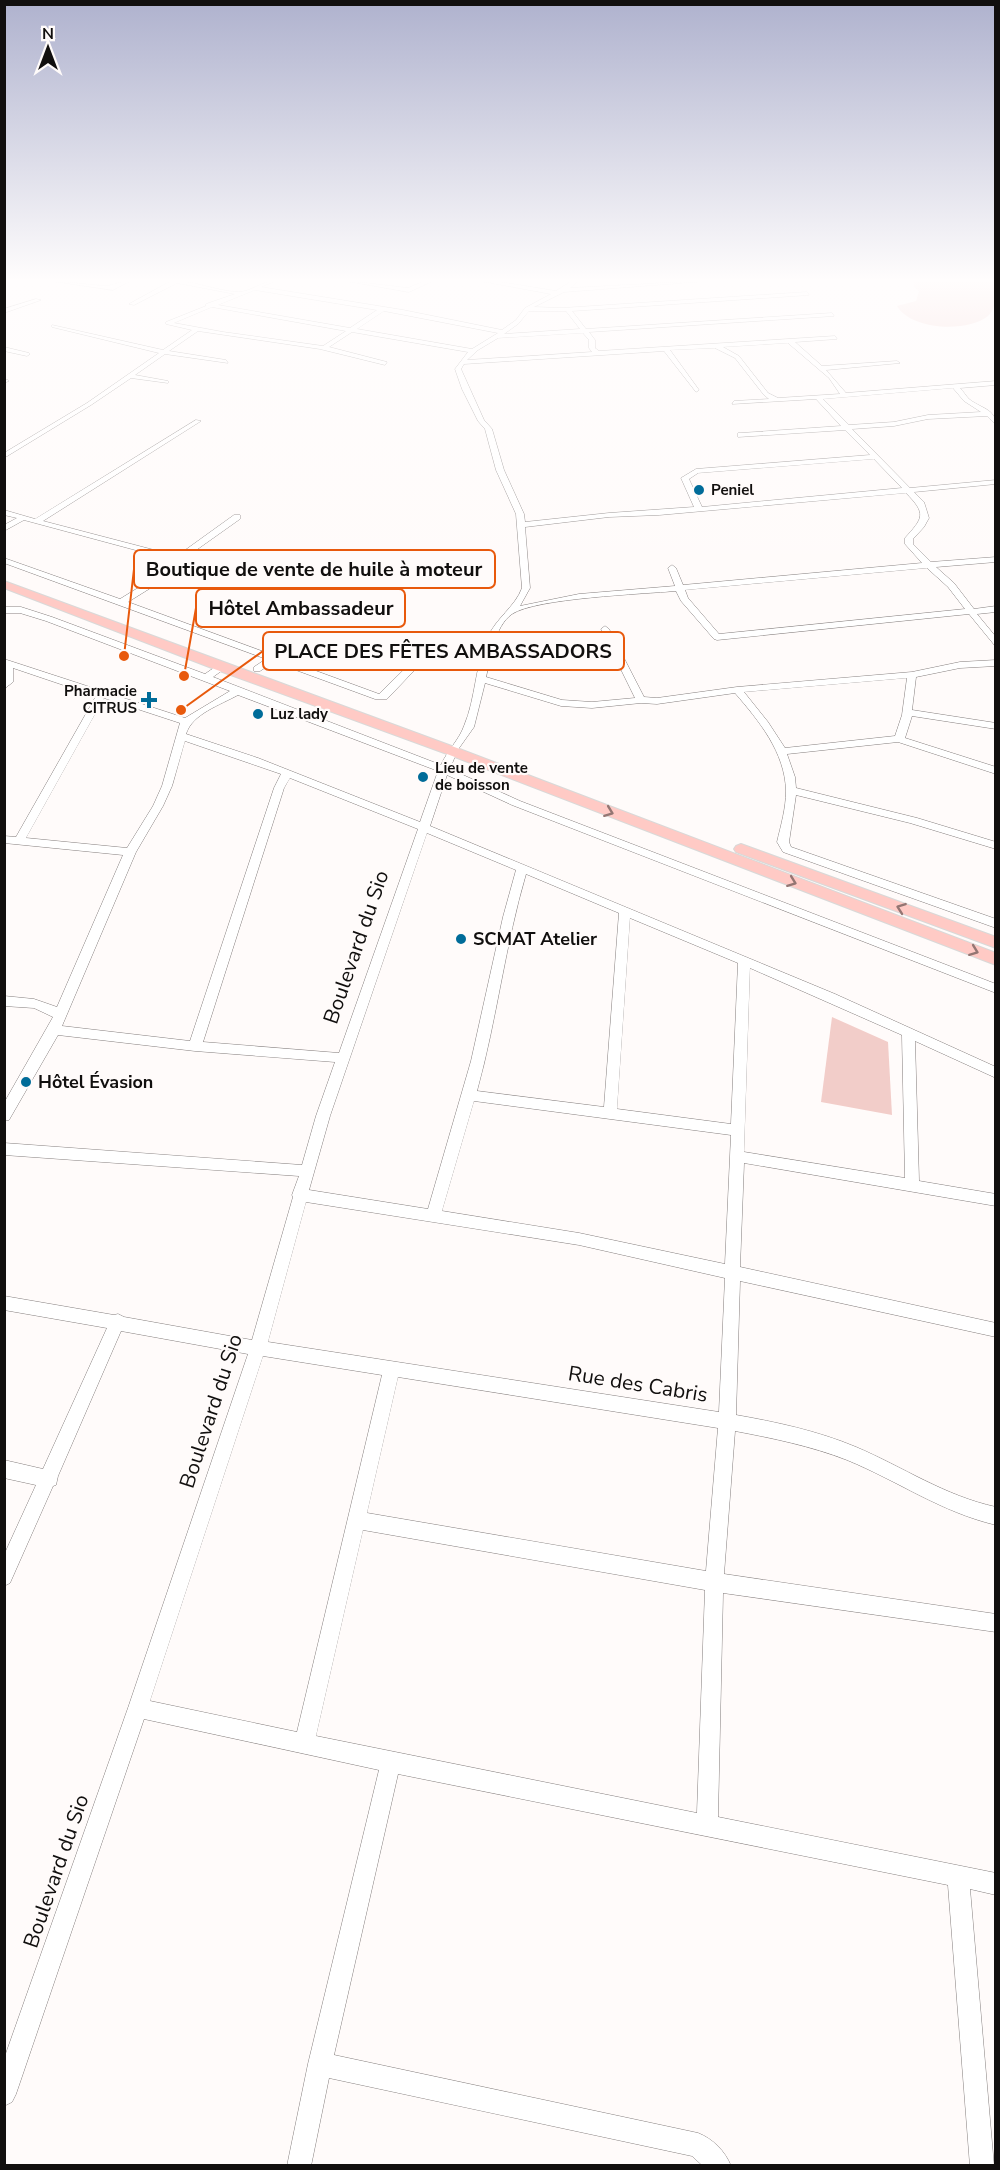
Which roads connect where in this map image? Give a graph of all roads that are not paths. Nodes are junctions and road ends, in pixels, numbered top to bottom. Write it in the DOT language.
graph roads {
  1 [pos="122,381"];
  2 [pos="162,381"];
  3 [pos="463,381"];
  4 [pos="690,381"];
  5 [pos="755,381"];
  6 [pos="834,381"];
  7 [pos="166,382"];
  8 [pos="996,382"];
  9 [pos="956,386"];
  10 [pos="696,390"];
  11 [pos="845,396"];
  12 [pos="818,398"];
  13 [pos="777,401"];
  14 [pos="734,403"];
  15 [pos="989,414"];
  16 [pos="198,421"];
  17 [pos="996,423"];
  18 [pos="847,428"];
  19 [pos="741,435"];
  20 [pos="4,456"];
  21 [pos="876,458"];
  22 [pos="996,482"];
  23 [pos="908,490"];
  24 [pos="699,509"];
  25 [pos="4,512"];
  26 [pos="237,517"];
  27 [pos="24,518"];
  28 [pos="37,521"];
  29 [pos="521,525"];
  30 [pos="4,529"];
  31 [pos="996,559"];
  32 [pos="4,560"];
  33 [pos="186,560"];
  34 [pos="929,565"];
  35 [pos="672,568"];
  36 [pos="4,573"];
  37 [pos="4,584"];
  38 [pos="679,588"];
  39 [pos="121,602"];
  40 [pos="4,604"];
  41 [pos="996,609"];
  42 [pos="4,610"];
  43 [pos="21,610"];
  44 [pos="511,612"];
  45 [pos="973,613"];
  46 [pos="605,629"];
  47 [pos="996,644"];
  48 [pos="425,654"];
  49 [pos="272,659"];
  50 [pos="7,663"];
  51 [pos="996,663"];
  52 [pos="221,667"];
  53 [pos="257,669"];
  54 [pos="912,675"];
  55 [pos="206,678"];
  56 [pos="482,679"];
  57 [pos="4,686"];
  58 [pos="737,690"];
  59 [pos="237,692"];
  60 [pos="102,694"];
  61 [pos="641,700"];
  62 [pos="908,712"];
  63 [pos="186,722"];
  64 [pos="996,726"];
  65 [pos="181,736"];
  66 [pos="899,739"];
  67 [pos="455,747"];
  68 [pos="782,751"];
  69 [pos="444,770"];
  70 [pos="996,771"];
  71 [pos="286,775"];
  72 [pos="791,790"];
  73 [pos="423,827"];
  74 [pos="4,839"];
  75 [pos="19,841"];
  76 [pos="996,846"];
  77 [pos="130,852"];
  78 [pos="522,870"];
  79 [pos="625,912"];
  80 [pos="996,924"];
  81 [pos="996,943"];
  82 [pos="996,959"];
  83 [pos="744,963"];
  84 [pos="996,989"];
  85 [pos="4,1001"];
  86 [pos="60,1015"];
  87 [pos="54,1030"];
  88 [pos="908,1033"];
  89 [pos="195,1046"];
  90 [pos="344,1058"];
  91 [pos="996,1073"];
  92 [pos="470,1095"];
  93 [pos="610,1113"];
  94 [pos="4,1116"];
  95 [pos="736,1130"];
  96 [pos="4,1149"];
  97 [pos="736,1156"];
  98 [pos="306,1171"];
  99 [pos="912,1185"];
  100 [pos="299,1196"];
  101 [pos="996,1200"];
  102 [pos="434,1215"];
  103 [pos="732,1272"];
  104 [pos="4,1303"];
  105 [pos="118,1322"];
  106 [pos="996,1330"];
  107 [pos="258,1348"];
  108 [pos="392,1368"];
  109 [pos="727,1420"];
  110 [pos="4,1469"];
  111 [pos="50,1479"];
  112 [pos="996,1516"];
  113 [pos="355,1520"];
  114 [pos="4,1577"];
  115 [pos="714,1582"];
  116 [pos="996,1623"];
  117 [pos="138,1707"];
  118 [pos="305,1742"];
  119 [pos="391,1762"];
  120 [pos="707,1824"];
  121 [pos="958,1876"];
  122 [pos="996,1884"];
  123 [pos="320,2064"];
  124 [pos="4,2094"];
  125 [pos="299,2166"];
  126 [pos="719,2166"];
  127 [pos="982,2166"];
  1 -- 20 [label="street"];
  2 -- 7 [label="street"];
  3 -- 29 [label="street, Boulevard du Sio"];
  4 -- 10 [label="street"];
  5 -- 13 [label="street"];
  6 -- 11 [label="street"];
  8 -- 9 [label="street"];
  9 -- 11 [label="street"];
  9 -- 15 [label="street"];
  11 -- 12 [label="street"];
  12 -- 13 [label="street"];
  12 -- 18 [label="street"];
  13 -- 14 [label="street"];
  15 -- 17 [label="street"];
  15 -- 18 [label="street"];
  16 -- 28 [label="street"];
  18 -- 19 [label="street"];
  18 -- 21 [label="street"];
  21 -- 23 [label="street"];
  21 -- 24 [label="street"];
  22 -- 23 [label="street"];
  23 -- 24 [label="street"];
  23 -- 34 [label="street"];
  24 -- 29 [label="street"];
  25 -- 27 [label="street"];
  26 -- 33 [label="street"];
  27 -- 28 [label="street"];
  27 -- 30 [label="street"];
  28 -- 33 [label="street"];
  29 -- 44 [label="street, Boulevard du Sio"];
  31 -- 34 [label="street"];
  32 -- 39 [label="street"];
  33 -- 39 [label="street"];
  34 -- 38 [label="street"];
  34 -- 45 [label="street"];
  35 -- 38 [label="street"];
  36 -- 53 [label="main road"];
  37 -- 52 [label="main road"];
  38 -- 44 [label="street"];
  38 -- 45 [label="street"];
  39 -- 49 [label="street"];
  40 -- 43 [label="street"];
  41 -- 45 [label="street"];
  42 -- 43 [label="street"];
  43 -- 55 [label="street"];
  44 -- 56 [label="street, Boulevard du Sio"];
  45 -- 47 [label="street"];
  46 -- 61 [label="street"];
  48 -- 49 [label="street"];
  49 -- 53 [label="street"];
  50 -- 57 [label="street"];
  50 -- 60 [label="street"];
  51 -- 54 [label="street"];
  52 -- 55 [label="street"];
  52 -- 67 [label="main road"];
  53 -- 67 [label="main road"];
  54 -- 58 [label="street"];
  54 -- 62 [label="street"];
  55 -- 59 [label="street"];
  56 -- 61 [label="street"];
  56 -- 67 [label="street, Boulevard du Sio"];
  58 -- 61 [label="street"];
  58 -- 68 [label="street"];
  59 -- 63 [label="street"];
  59 -- 69 [label="street"];
  60 -- 63 [label="street"];
  60 -- 75 [label="street"];
  62 -- 64 [label="street"];
  62 -- 66 [label="street"];
  63 -- 65 [label="street"];
  65 -- 71 [label="street"];
  65 -- 77 [label="street"];
  66 -- 68 [label="street"];
  66 -- 70 [label="street"];
  67 -- 69 [label="street, Boulevard du Sio"];
  81 -- 67 [label="main road, one-way"];
  67 -- 82 [label="main road, one-way"];
  68 -- 72 [label="street"];
  69 -- 73 [label="street, Boulevard du Sio"];
  69 -- 84 [label="street"];
  71 -- 73 [label="street"];
  71 -- 89 [label="street"];
  72 -- 76 [label="street"];
  72 -- 80 [label="street"];
  73 -- 78 [label="street"];
  73 -- 90 [label="street, Boulevard du Sio"];
  74 -- 75 [label="street"];
  75 -- 77 [label="street"];
  77 -- 86 [label="street"];
  78 -- 79 [label="street"];
  78 -- 92 [label="street"];
  79 -- 83 [label="street"];
  79 -- 93 [label="street"];
  83 -- 88 [label="street"];
  83 -- 95 [label="street"];
  85 -- 86 [label="street"];
  86 -- 87 [label="street"];
  87 -- 89 [label="street"];
  87 -- 94 [label="street"];
  88 -- 91 [label="street"];
  88 -- 99 [label="street"];
  89 -- 90 [label="street"];
  90 -- 98 [label="street, Boulevard du Sio"];
  92 -- 93 [label="street"];
  92 -- 102 [label="street"];
  93 -- 95 [label="street"];
  95 -- 97 [label="street"];
  96 -- 98 [label="street"];
  97 -- 99 [label="street"];
  97 -- 103 [label="street"];
  98 -- 100 [label="street, Boulevard du Sio"];
  99 -- 101 [label="street"];
  100 -- 102 [label="street"];
  100 -- 107 [label="street, Boulevard du Sio"];
  102 -- 103 [label="street"];
  103 -- 106 [label="street"];
  103 -- 109 [label="street"];
  104 -- 105 [label="street, Rue des Cabris"];
  105 -- 107 [label="street, Rue des Cabris"];
  105 -- 111 [label="street"];
  107 -- 108 [label="street, Rue des Cabris"];
  107 -- 117 [label="street, Boulevard du Sio"];
  108 -- 109 [label="street, Rue des Cabris"];
  108 -- 113 [label="street"];
  109 -- 112 [label="street, Rue des Cabris"];
  109 -- 115 [label="street"];
  110 -- 111 [label="street"];
  111 -- 114 [label="street"];
  113 -- 115 [label="street"];
  113 -- 118 [label="street"];
  115 -- 116 [label="street"];
  115 -- 120 [label="street"];
  117 -- 118 [label="street"];
  117 -- 124 [label="street, Boulevard du Sio"];
  118 -- 119 [label="street"];
  119 -- 120 [label="street"];
  119 -- 123 [label="street"];
  120 -- 121 [label="street"];
  121 -- 122 [label="street"];
  121 -- 127 [label="street"];
  123 -- 125 [label="street"];
  123 -- 126 [label="street"];
}
